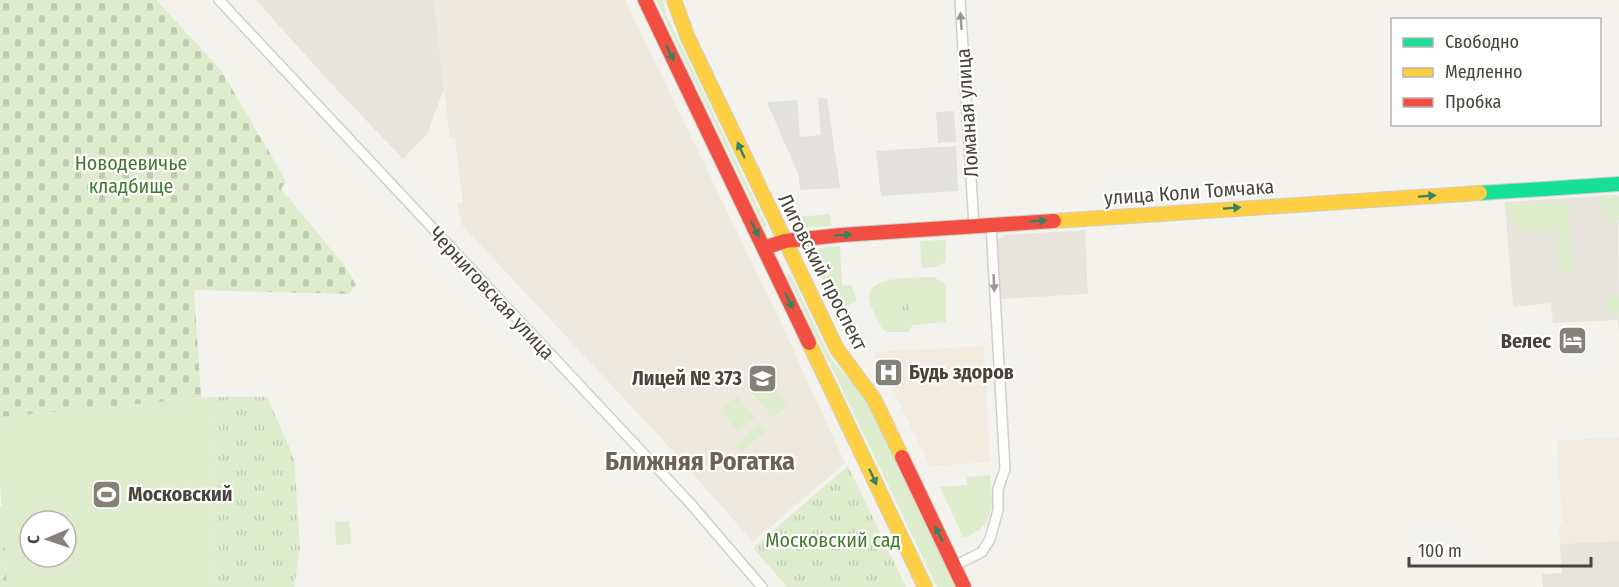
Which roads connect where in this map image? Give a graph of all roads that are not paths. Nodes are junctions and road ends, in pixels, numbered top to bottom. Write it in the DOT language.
graph roads {
  1 [pos="219,0"];
  2 [pos="645,0"];
  3 [pos="674,0"];
  4 [pos="960,0"];
  5 [pos="1619,184"];
  6 [pos="991,225"];
  7 [pos="974,226"];
  8 [pos="785,241"];
  9 [pos="764,248"];
  10 [pos="954,566"];
  11 [pos="762,587"];
  12 [pos="925,587"];
  13 [pos="964,587"];
  1 -- 11 [label="street, Черниговская улица"];
  2 -- 9 [label="main road, Лиговский проспект, one-way"];
  8 -- 3 [label="main road, Лиговский проспект, one-way"];
  7 -- 4 [label="street, Ломаная улица, one-way"];
  6 -- 5 [label="main road, улица Коли Томчака, one-way"];
  6 -- 7 [label="main road, улица Коли Томчака"];
  6 -- 10 [label="street, one-way"];
  8 -- 7 [label="main road, улица Коли Томчака, one-way"];
  8 -- 9 [label="main road, улица Коли Томчака"];
  10 -- 8 [label="main road, Лиговский проспект, one-way"];
  9 -- 12 [label="main road, Лиговский проспект, one-way"];
  10 -- 13 [label="main road, Лиговский проспект"];
}
